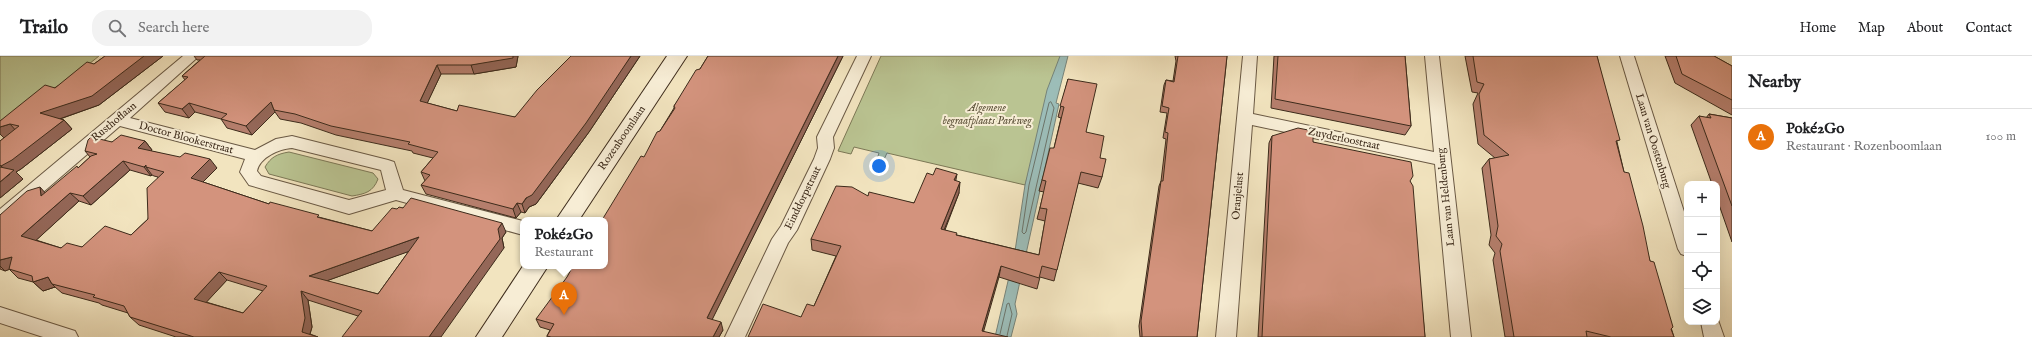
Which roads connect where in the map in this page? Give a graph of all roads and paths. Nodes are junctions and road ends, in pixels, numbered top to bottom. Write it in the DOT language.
graph roads {
  1 [pos="192,56"];
  2 [pos="677,56"];
  3 [pos="864,56"];
  4 [pos="1250,56"];
  5 [pos="1432,56"];
  6 [pos="1627,56"];
  7 [pos="1245,118"];
  8 [pos="117,120"];
  9 [pos="256,156"];
  10 [pos="1442,160"];
  11 [pos="396,194"];
  12 [pos="569,217"];
  13 [pos="0,219"];
  14 [pos="520,227"];
  15 [pos="1684,239"];
  16 [pos="534,269"];
  17 [pos="0,315"];
  18 [pos="1711,325"];
  19 [pos="68,337"];
  20 [pos="488,337"];
  21 [pos="735,337"];
  22 [pos="1226,337"];
  23 [pos="1461,337"];
  24 [pos="1714,337"];
  1 -- 8 [label="street, Rusthoflaan"];
  2 -- 12 [label="street, Rozenboomlaan"];
  3 -- 21 [label="street, Einddorpstraat"];
  4 -- 7 [label="street, Oranjelust"];
  5 -- 10 [label="street, Laan van Heldenburg"];
  6 -- 15 [label="street, Laan van Oostenburg"];
  7 -- 10 [label="street, Zuyderloostraat"];
  7 -- 22 [label="street, Oranjelust"];
  8 -- 9 [label="street, Doctor Blookerstraat"];
  8 -- 13 [label="street, Rusthoflaan"];
  9 -- 11 [label="street"];
  9 -- 11 [label="street"];
  10 -- 23 [label="street, Laan van Heldenburg"];
  11 -- 14 [label="street"];
  16 -- 20 [label="street"];
  17 -- 19 [label="street"];
  18 -- 24 [label="street"];
}
